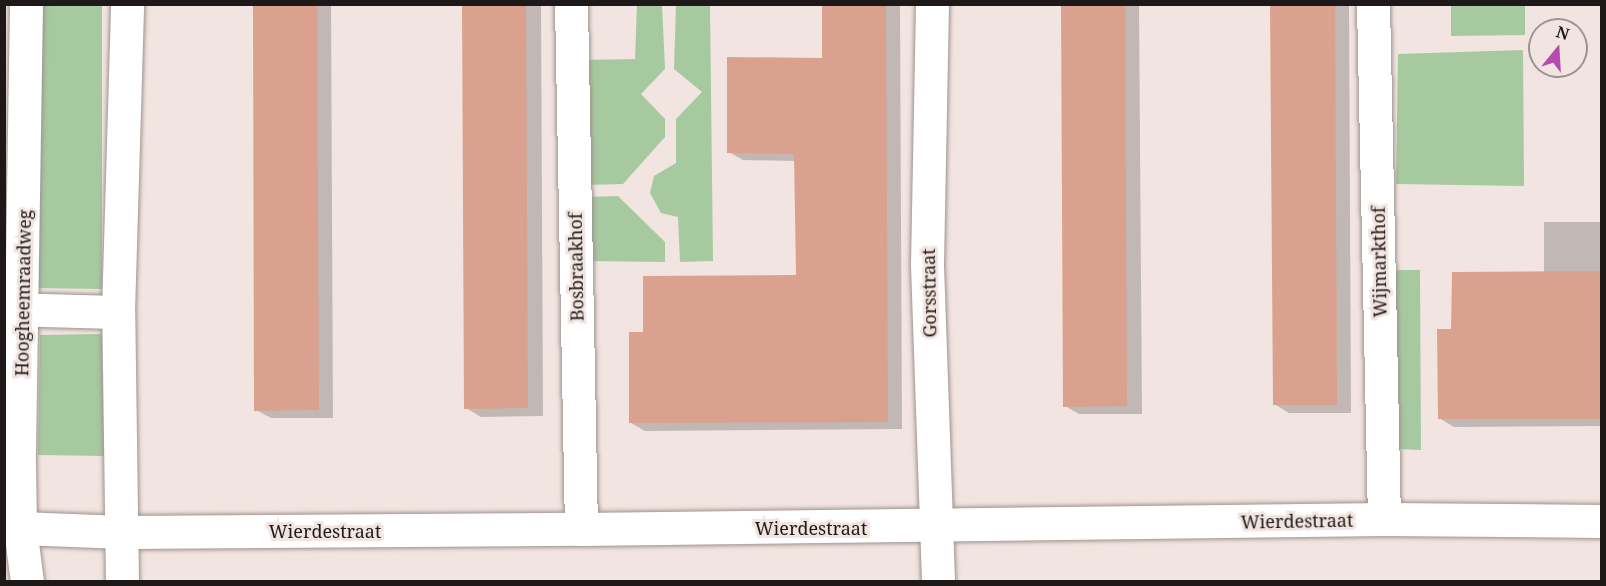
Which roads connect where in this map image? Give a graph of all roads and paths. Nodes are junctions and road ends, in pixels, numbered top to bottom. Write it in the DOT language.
graph roads {
  1 [pos="26,4"];
  2 [pos="127,4"];
  3 [pos="571,4"];
  4 [pos="932,4"];
  5 [pos="1373,4"];
  6 [pos="14,310"];
  7 [pos="118,312"];
  8 [pos="1384,519"];
  9 [pos="1602,520"];
  10 [pos="20,528"];
  11 [pos="937,528"];
  12 [pos="581,530"];
  13 [pos="123,532"];
  14 [pos="27,582"];
  15 [pos="122,582"];
  16 [pos="938,582"];
  1 -- 6 [label="street, Hoogheemraadweg"];
  2 -- 7 [label="street"];
  3 -- 12 [label="street, Bosbraakhof"];
  4 -- 11 [label="street, Gorsstraat"];
  5 -- 8 [label="street, Wijmarkthof"];
  6 -- 7 [label="street"];
  6 -- 10 [label="street, Hoogheemraadweg"];
  7 -- 13 [label="street"];
  8 -- 9 [label="street, Wierdestraat"];
  8 -- 11 [label="street, Wierdestraat"];
  10 -- 13 [label="street, Wierdestraat"];
  10 -- 14 [label="street, Hoogheemraadweg"];
  11 -- 12 [label="street, Wierdestraat"];
  11 -- 16 [label="street, Gorsstraat"];
  12 -- 13 [label="street, Wierdestraat"];
  13 -- 15 [label="street"];
}
